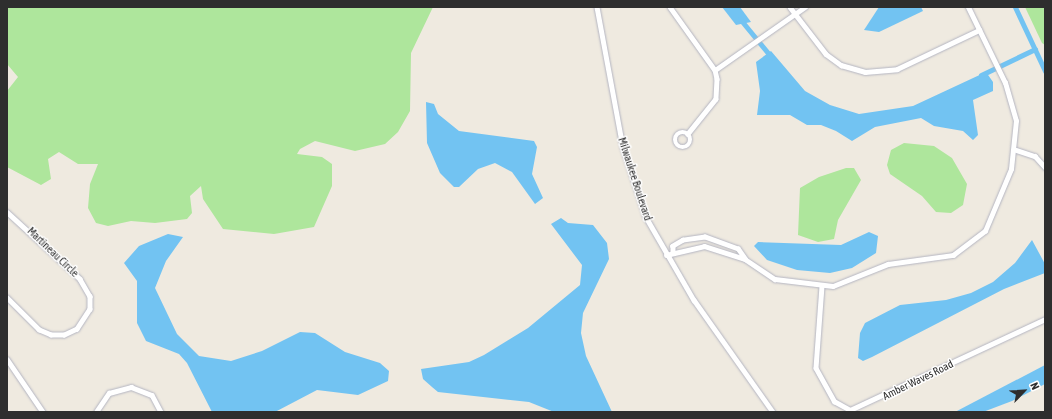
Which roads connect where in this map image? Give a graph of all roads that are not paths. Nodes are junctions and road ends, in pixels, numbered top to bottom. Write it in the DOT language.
graph roads {
  1 [pos="598,7"];
  2 [pos="670,7"];
  3 [pos="790,7"];
  4 [pos="805,7"];
  5 [pos="968,7"];
  6 [pos="795,14"];
  7 [pos="979,30"];
  8 [pos="715,70"];
  9 [pos="688,134"];
  10 [pos="1016,150"];
  11 [pos="1045,167"];
  12 [pos="7,212"];
  13 [pos="722,241"];
  14 [pos="718,250"];
  15 [pos="673,252"];
  16 [pos="666,255"];
  17 [pos="745,259"];
  18 [pos="822,286"];
  19 [pos="7,298"];
  20 [pos="1045,319"];
  21 [pos="8,362"];
  22 [pos="43,412"];
  23 [pos="96,412"];
  24 [pos="161,412"];
  25 [pos="772,412"];
  1 -- 16 [label="street, Milwaukee Boulevard"];
  2 -- 8 [label="street"];
  3 -- 6 [label="street"];
  4 -- 6 [label="street"];
  5 -- 7 [label="street"];
  6 -- 7 [label="street"];
  6 -- 8 [label="street"];
  7 -- 10 [label="street"];
  8 -- 9 [label="street"];
  10 -- 11 [label="street"];
  10 -- 18 [label="street"];
  12 -- 19 [label="street, Martineau Circle"];
  13 -- 14 [label="street"];
  13 -- 15 [label="street"];
  13 -- 17 [label="street"];
  14 -- 15 [label="street"];
  14 -- 17 [label="street"];
  15 -- 16 [label="street"];
  16 -- 25 [label="street, Milwaukee Boulevard"];
  17 -- 18 [label="street"];
  18 -- 20 [label="street, Amber Waves Road"];
  21 -- 22 [label="street"];
  23 -- 24 [label="street"];
}
